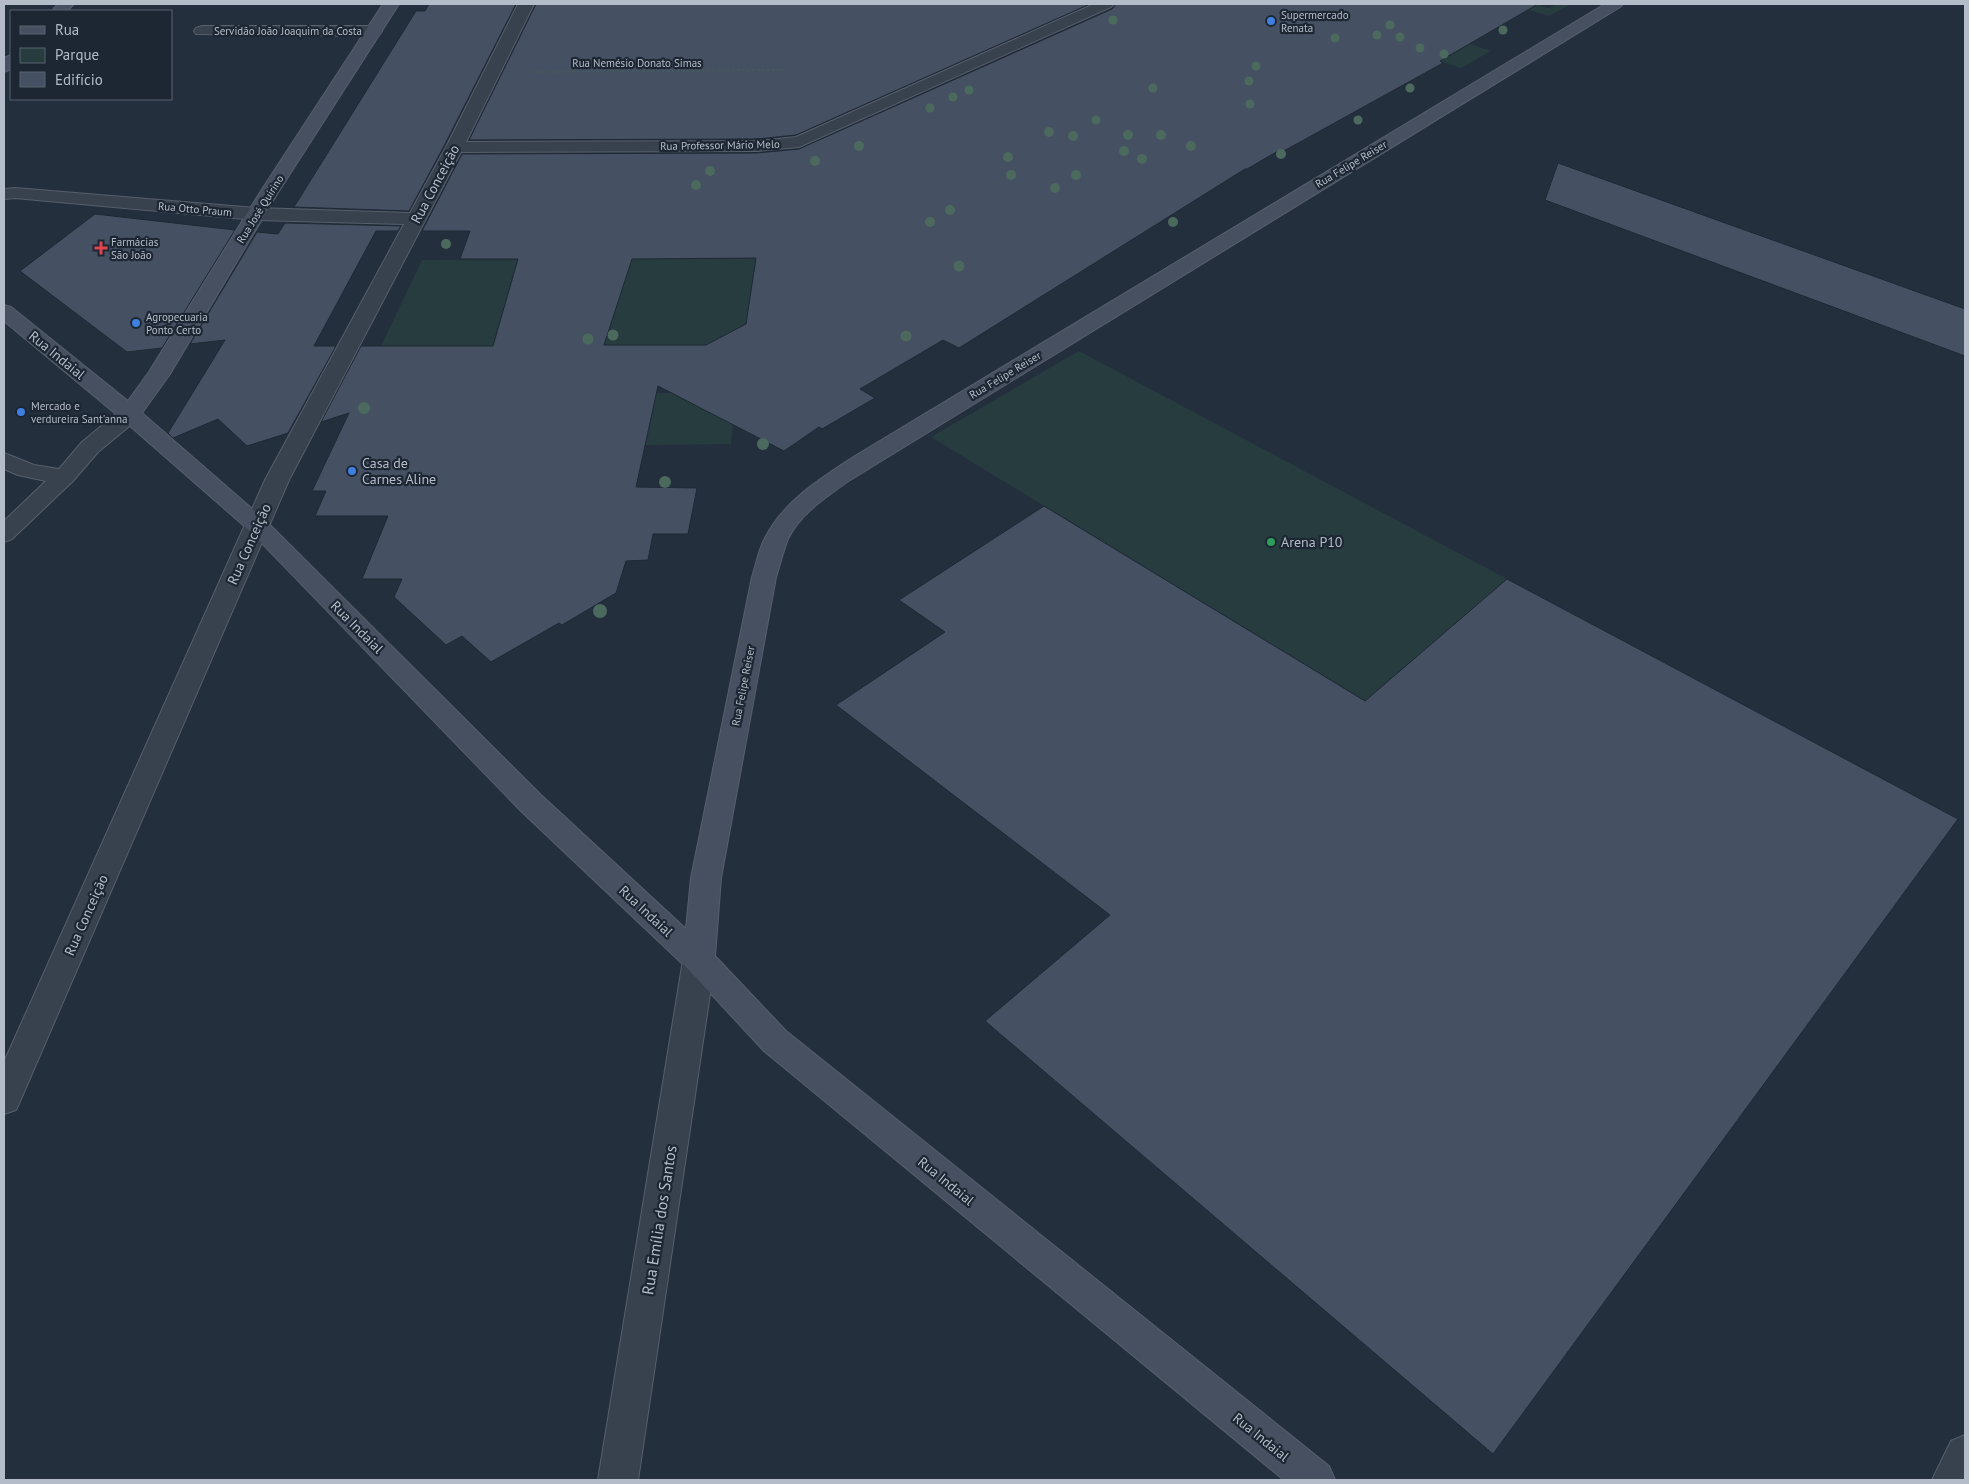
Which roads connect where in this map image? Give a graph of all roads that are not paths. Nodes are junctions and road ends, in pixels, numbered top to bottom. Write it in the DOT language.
graph roads {
  1 [pos="390,4"];
  2 [pos="526,4"];
  3 [pos="1106,4"];
  4 [pos="1615,4"];
  5 [pos="202,31"];
  6 [pos="374,31"];
  7 [pos="455,147"];
  8 [pos="4,194"];
  9 [pos="256,214"];
  10 [pos="416,219"];
  11 [pos="4,311"];
  12 [pos="130,414"];
  13 [pos="4,460"];
  14 [pos="65,476"];
  15 [pos="258,526"];
  16 [pos="4,534"];
  17 [pos="699,960"];
  18 [pos="6,1093"];
  19 [pos="1965,1455"];
  20 [pos="618,1480"];
  21 [pos="1315,1480"];
  22 [pos="1952,1480"];
  1 -- 6 [label="main road, Rua José Quirino"];
  2 -- 7 [label="street, Rua Conceição"];
  3 -- 7 [label="street, Rua Professor Mário Melo"];
  4 -- 17 [label="main road, Rua Felipe Reiser"];
  5 -- 6 [label="street, Servidão João Joaquim da Costa"];
  6 -- 9 [label="main road, Rua José Quirino"];
  7 -- 10 [label="street, Rua Conceição"];
  8 -- 9 [label="street, Rua Otto Praum"];
  9 -- 10 [label="street, Rua Otto Praum"];
  9 -- 12 [label="main road, Rua José Quirino"];
  10 -- 15 [label="street, Rua Conceição"];
  11 -- 12 [label="main road, Rua Indaial"];
  12 -- 14 [label="street"];
  12 -- 15 [label="main road, Rua Indaial"];
  13 -- 14 [label="street"];
  14 -- 16 [label="street"];
  15 -- 17 [label="main road, Rua Indaial"];
  15 -- 18 [label="street, Rua Conceição"];
  17 -- 20 [label="street, Rua Emília dos Santos"];
  17 -- 21 [label="main road, Rua Indaial"];
  19 -- 22 [label="street"];
}
